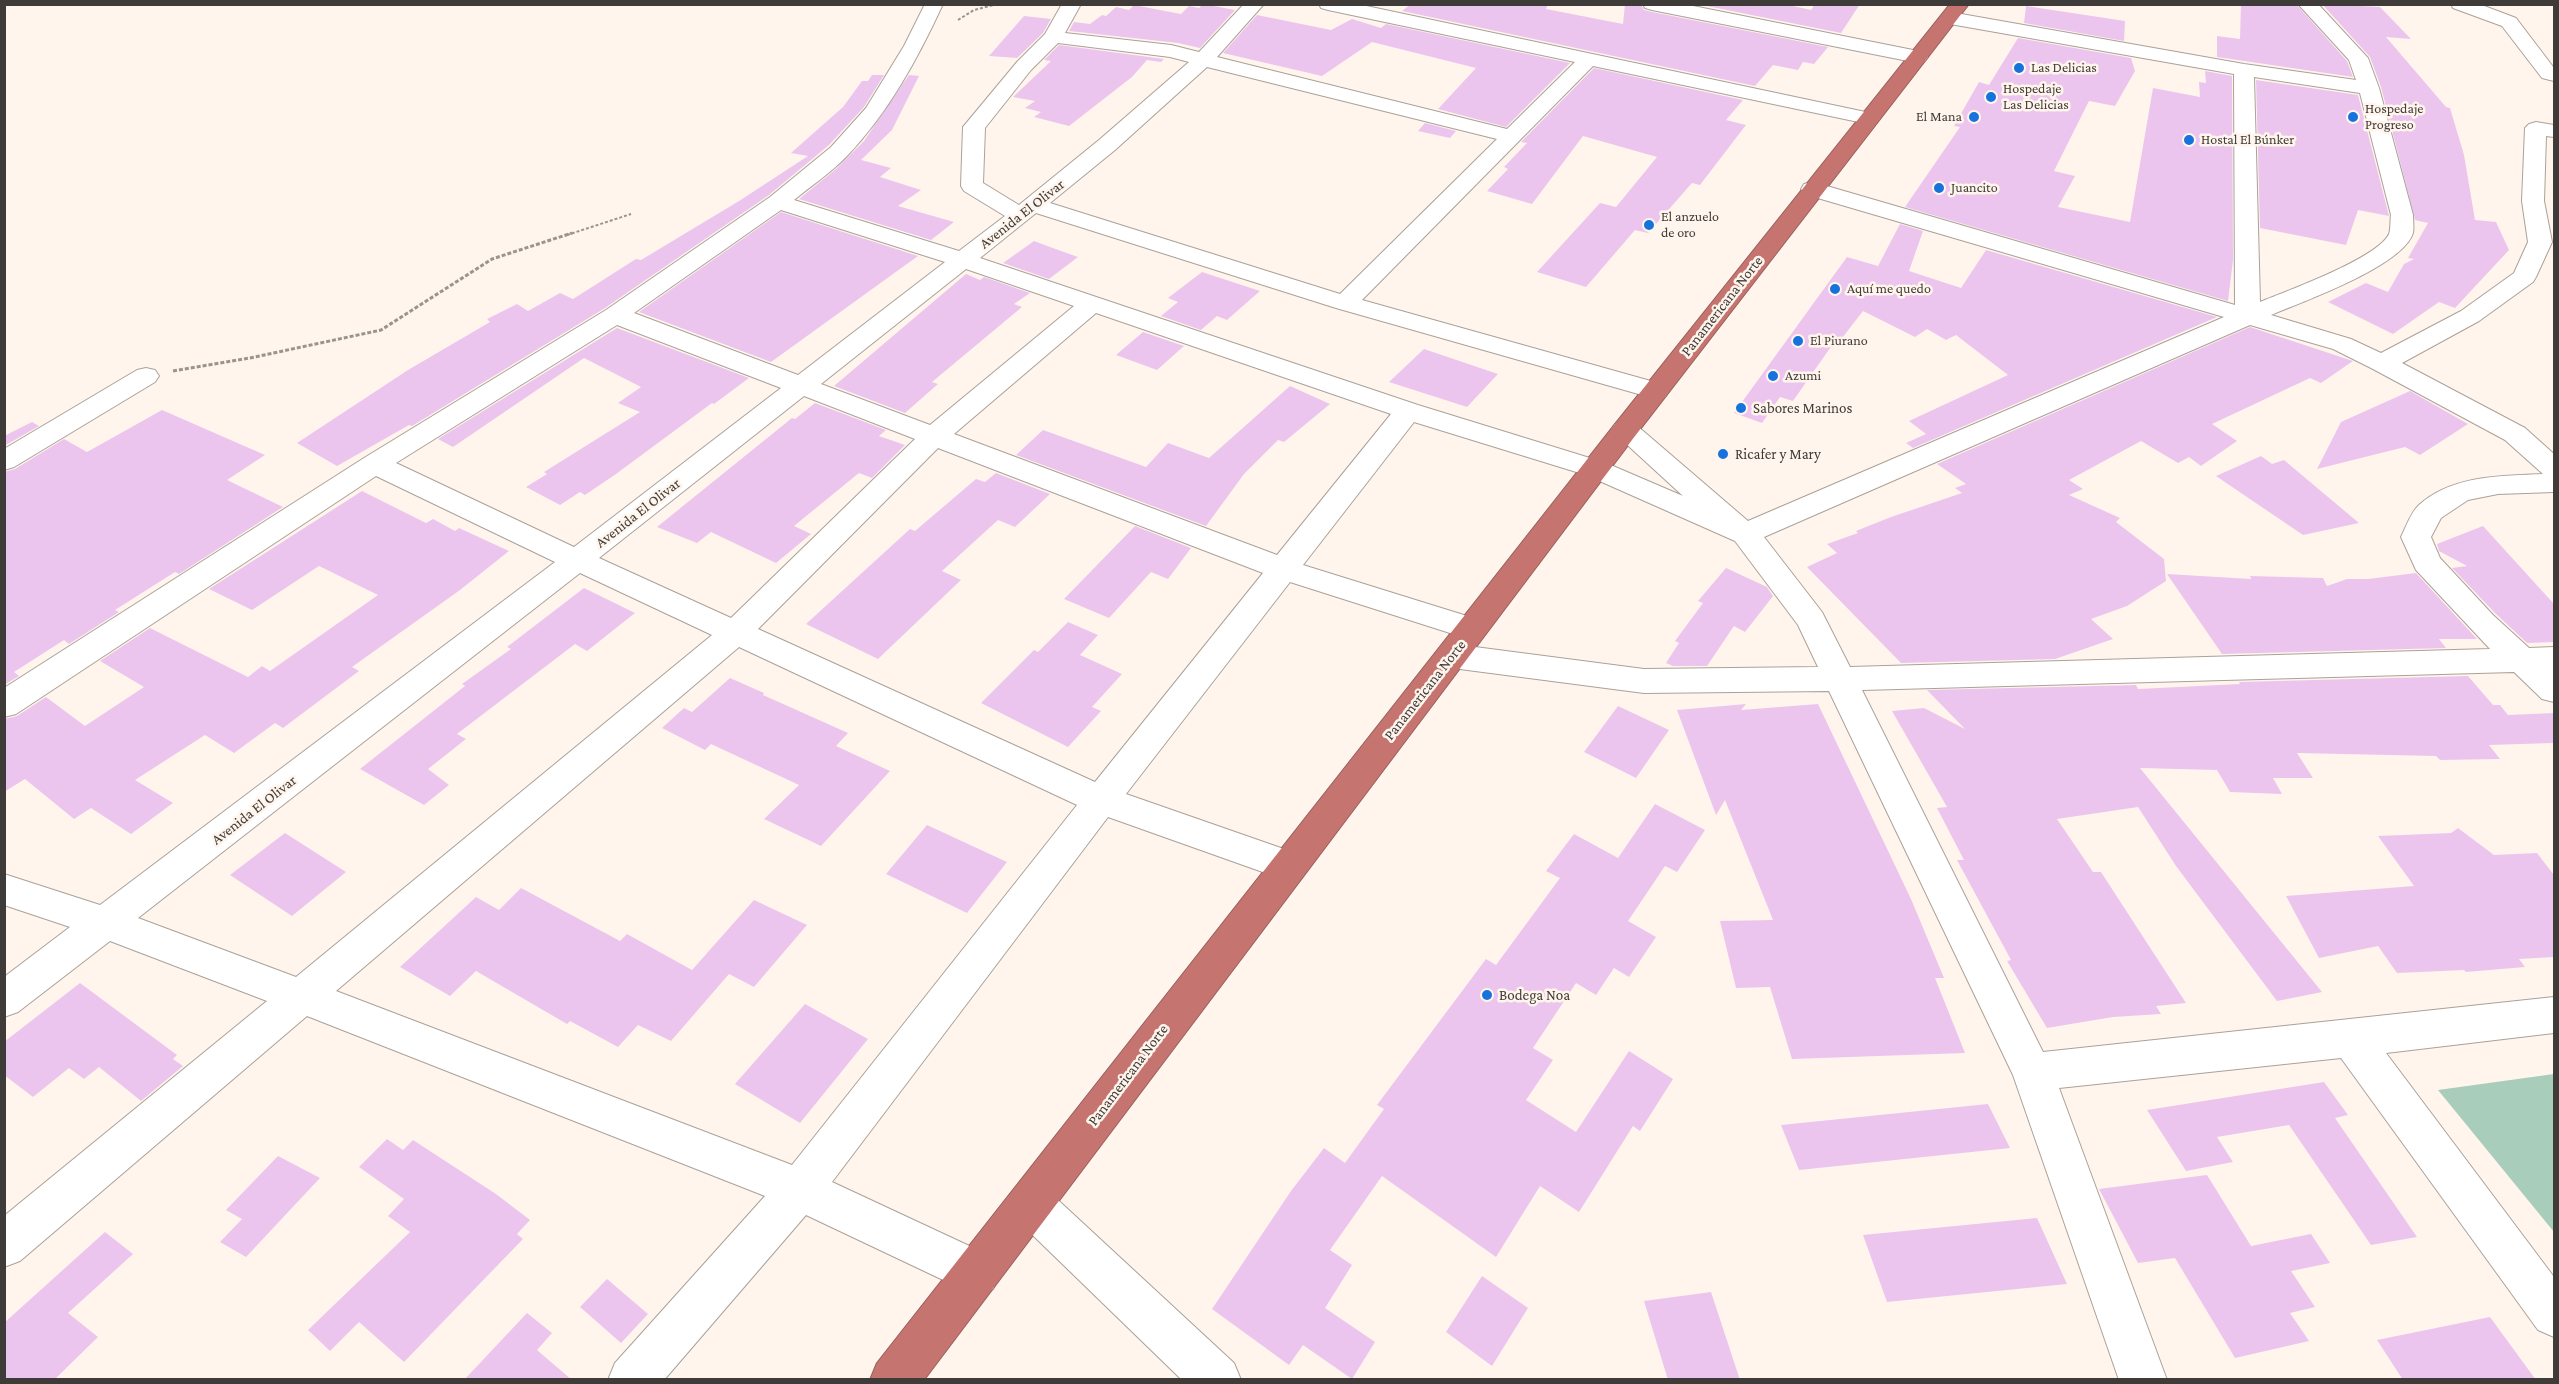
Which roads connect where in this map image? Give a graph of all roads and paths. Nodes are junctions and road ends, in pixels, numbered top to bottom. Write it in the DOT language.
graph roads {
  1 [pos="934,4"];
  2 [pos="1072,4"];
  3 [pos="1255,4"];
  4 [pos="1328,4"];
  5 [pos="1652,4"];
  6 [pos="2307,4"];
  7 [pos="2460,4"];
  8 [pos="1955,11"];
  9 [pos="1053,37"];
  10 [pos="1918,57"];
  11 [pos="1203,60"];
  12 [pos="1588,60"];
  13 [pos="2244,70"];
  14 [pos="2554,75"];
  15 [pos="2369,88"];
  16 [pos="1868,118"];
  17 [pos="2554,131"];
  18 [pos="1512,136"];
  19 [pos="1812,189"];
  20 [pos="778,202"];
  21 [pos="1027,210"];
  22 [pos="631,214"];
  23 [pos="963,260"];
  24 [pos="1093,303"];
  25 [pos="1345,303"];
  26 [pos="615,315"];
  27 [pos="2248,316"];
  28 [pos="2382,363"];
  29 [pos="146,376"];
  30 [pos="802,385"];
  31 [pos="1656,391"];
  32 [pos="1408,411"];
  33 [pos="1625,430"];
  34 [pos="933,437"];
  35 [pos="4,461"];
  36 [pos="374,464"];
  37 [pos="1596,469"];
  38 [pos="2554,469"];
  39 [pos="2554,483"];
  40 [pos="1745,534"];
  41 [pos="577,560"];
  42 [pos="1283,569"];
  43 [pos="1472,629"];
  44 [pos="735,633"];
  45 [pos="1452,656"];
  46 [pos="2554,659"];
  47 [pos="2521,660"];
  48 [pos="1842,680"];
  49 [pos="2554,690"];
  50 [pos="4,705"];
  51 [pos="1101,801"];
  52 [pos="1288,866"];
  53 [pos="4,889"];
  54 [pos="106,923"];
  55 [pos="301,996"];
  56 [pos="4,1000"];
  57 [pos="2554,1015"];
  58 [pos="2351,1039"];
  59 [pos="2032,1072"];
  60 [pos="801,1189"];
  61 [pos="1030,1203"];
  62 [pos="4,1245"];
  63 [pos="977,1273"];
  64 [pos="2554,1314"];
  65 [pos="632,1380"];
  66 [pos="894,1380"];
  67 [pos="1217,1380"];
  68 [pos="2143,1380"];
  1 -- 20 [label="street"];
  2 -- 9 [label="street"];
  3 -- 11 [label="street, Avenida El Olivar"];
  4 -- 12 [label="street"];
  5 -- 10 [label="street"];
  6 -- 15 [label="street"];
  7 -- 14 [label="street"];
  8 -- 10 [label="highway, Panamericana Norte"];
  8 -- 13 [label="street"];
  9 -- 11 [label="street"];
  9 -- 21 [label="street"];
  10 -- 16 [label="highway, Panamericana Norte"];
  11 -- 18 [label="street"];
  11 -- 21 [label="street, Avenida El Olivar"];
  12 -- 16 [label="street"];
  12 -- 18 [label="street"];
  13 -- 15 [label="street"];
  13 -- 27 [label="street"];
  15 -- 27 [label="street"];
  16 -- 19 [label="highway, Panamericana Norte"];
  17 -- 28 [label="street"];
  18 -- 25 [label="street"];
  19 -- 27 [label="street"];
  19 -- 31 [label="highway, Panamericana Norte"];
  20 -- 23 [label="street"];
  20 -- 26 [label="street"];
  21 -- 23 [label="street, Avenida El Olivar"];
  21 -- 25 [label="street"];
  22 -- 29 [label="path"];
  23 -- 24 [label="street"];
  23 -- 30 [label="street, Avenida El Olivar"];
  24 -- 32 [label="street"];
  24 -- 34 [label="street"];
  25 -- 31 [label="street"];
  26 -- 30 [label="street"];
  26 -- 36 [label="street"];
  27 -- 28 [label="street"];
  27 -- 40 [label="street"];
  28 -- 38 [label="street"];
  29 -- 35 [label="street"];
  30 -- 34 [label="street"];
  30 -- 41 [label="street, Avenida El Olivar"];
  31 -- 33 [label="highway, Panamericana Norte"];
  32 -- 37 [label="street"];
  32 -- 42 [label="street"];
  33 -- 37 [label="highway, Panamericana Norte"];
  33 -- 40 [label="street"];
  34 -- 42 [label="street"];
  34 -- 44 [label="street"];
  36 -- 41 [label="street"];
  36 -- 50 [label="street"];
  37 -- 40 [label="street"];
  37 -- 43 [label="highway, Panamericana Norte"];
  39 -- 47 [label="street"];
  40 -- 48 [label="street"];
  41 -- 44 [label="street"];
  41 -- 54 [label="street, Avenida El Olivar"];
  42 -- 43 [label="street"];
  42 -- 51 [label="street"];
  43 -- 45 [label="highway, Panamericana Norte"];
  44 -- 51 [label="street"];
  44 -- 55 [label="street"];
  45 -- 48 [label="street"];
  45 -- 52 [label="highway, Panamericana Norte"];
  46 -- 47 [label="street"];
  47 -- 48 [label="street"];
  47 -- 49 [label="street"];
  48 -- 59 [label="street"];
  51 -- 52 [label="street"];
  51 -- 60 [label="street"];
  52 -- 61 [label="highway, Panamericana Norte"];
  53 -- 54 [label="street"];
  54 -- 55 [label="street"];
  54 -- 56 [label="street, Avenida El Olivar"];
  55 -- 60 [label="street"];
  55 -- 62 [label="street"];
  57 -- 58 [label="street"];
  58 -- 59 [label="street"];
  58 -- 64 [label="street"];
  59 -- 68 [label="street"];
  60 -- 63 [label="street"];
  60 -- 65 [label="street"];
  61 -- 63 [label="highway, Panamericana Norte"];
  61 -- 67 [label="street"];
  63 -- 66 [label="highway, Panamericana Norte"];
}
